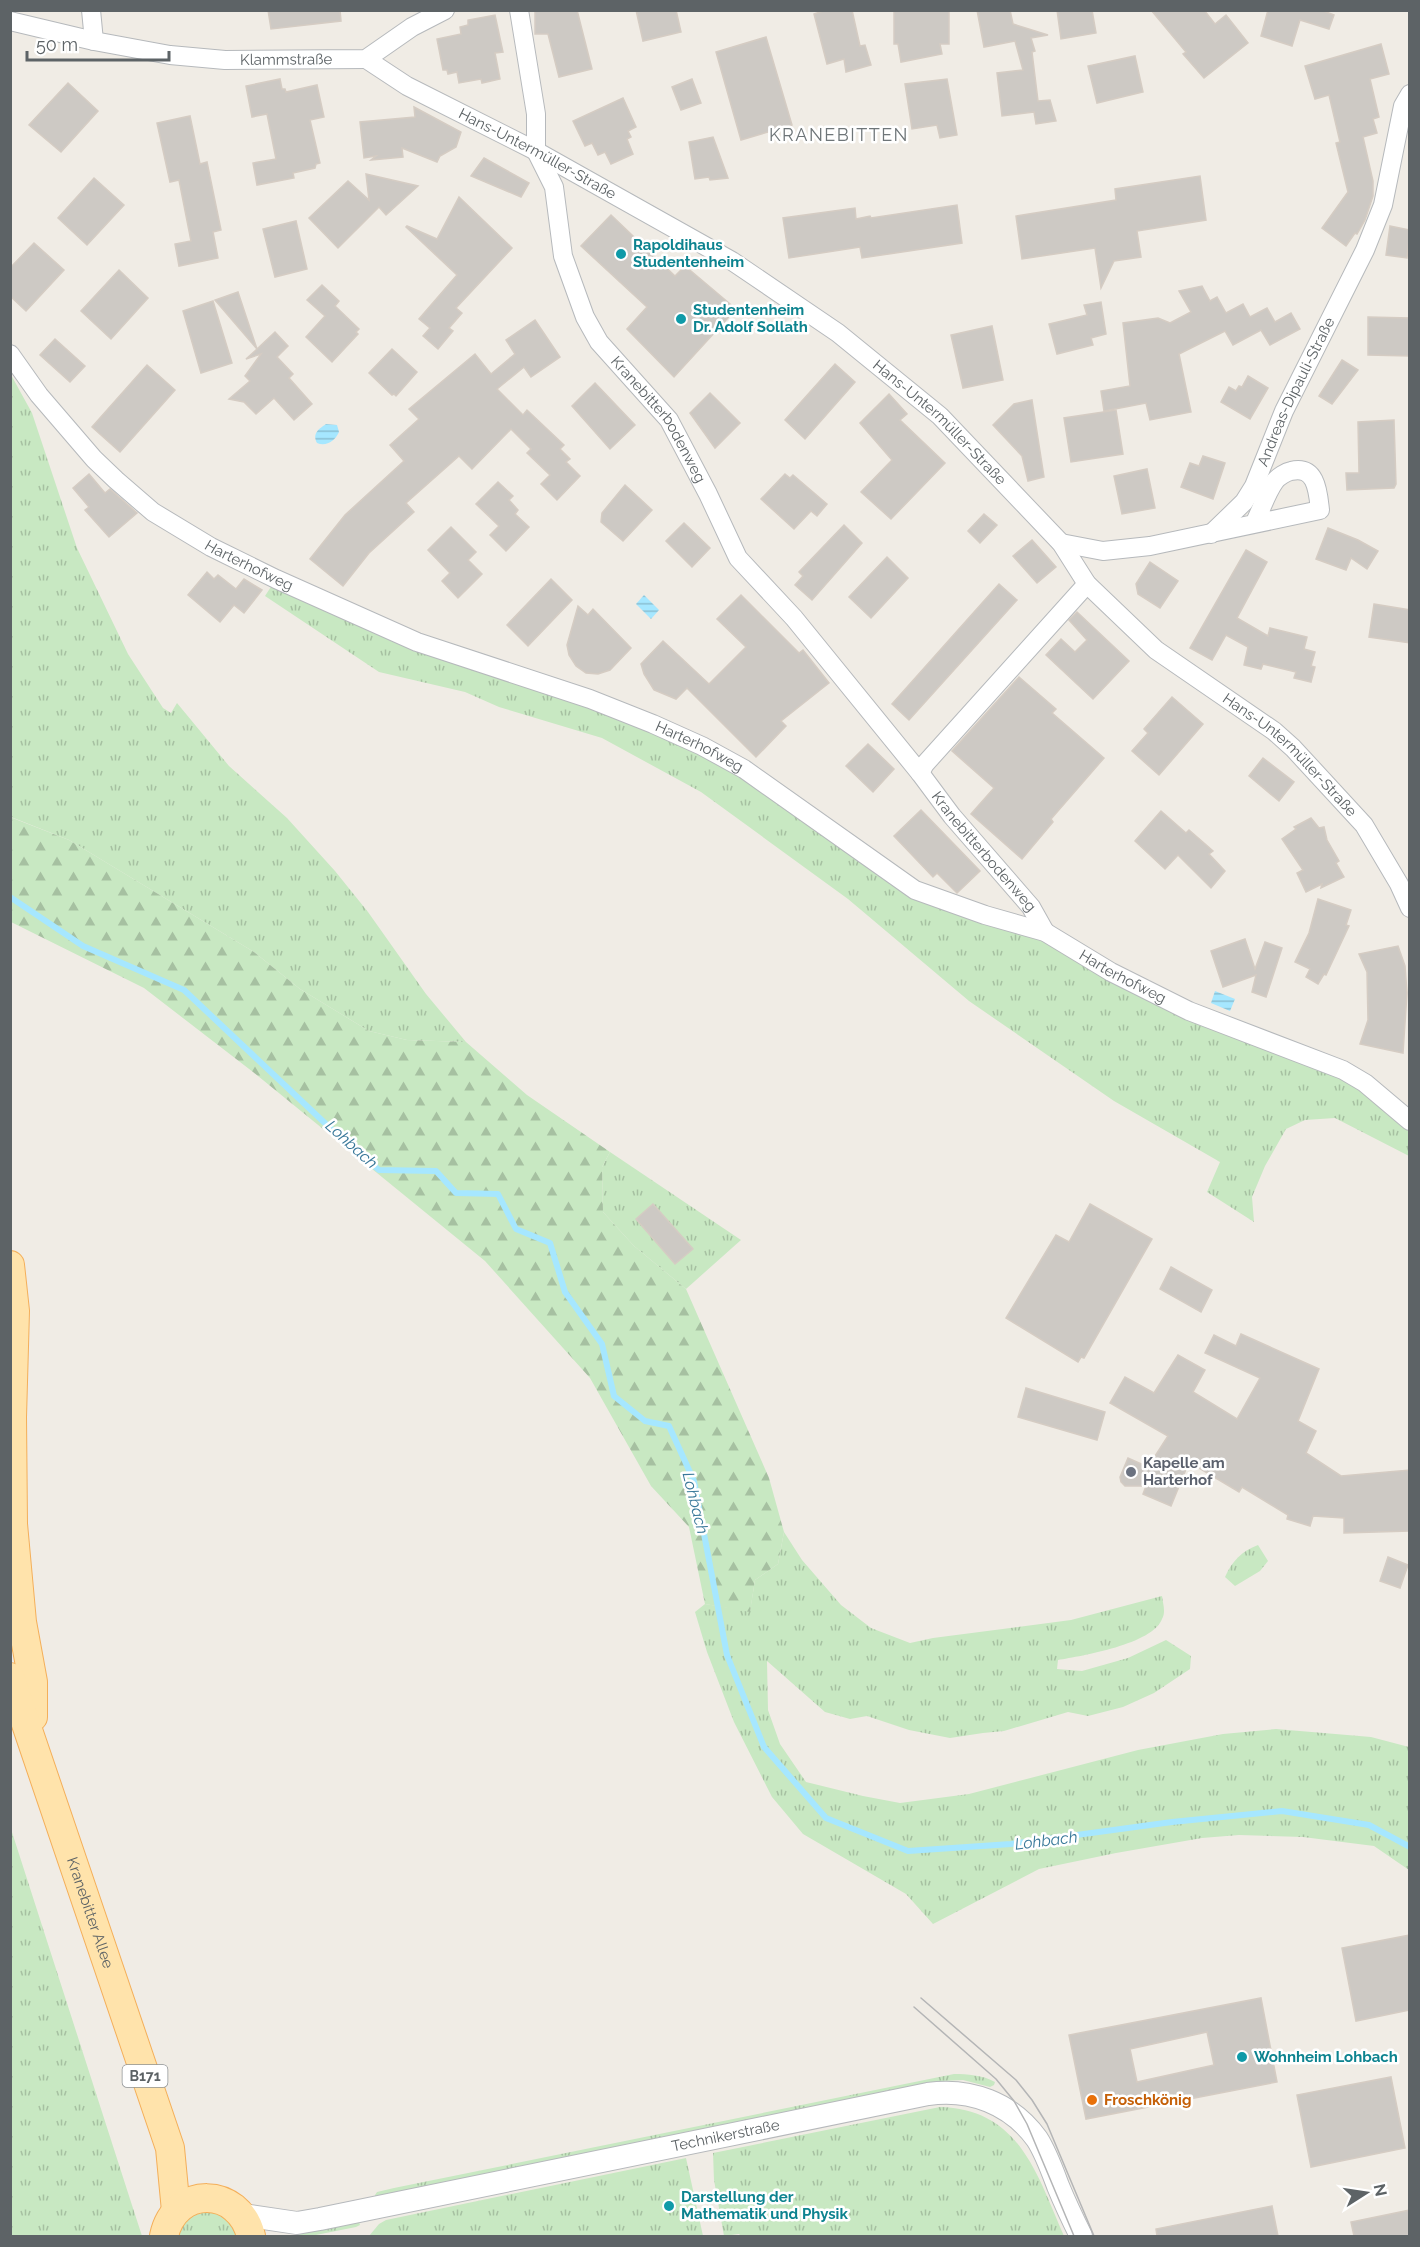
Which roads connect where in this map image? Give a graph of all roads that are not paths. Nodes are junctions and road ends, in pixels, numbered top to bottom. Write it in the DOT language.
graph roads {
  1 [pos="91,10"];
  2 [pos="445,10"];
  3 [pos="519,10"];
  4 [pos="10,21"];
  5 [pos="93,41"];
  6 [pos="366,59"];
  7 [pos="1410,94"];
  8 [pos="536,151"];
  9 [pos="10,354"];
  10 [pos="1254,524"];
  11 [pos="1211,534"];
  12 [pos="1061,543"];
  13 [pos="1087,584"];
  14 [pos="920,773"];
  15 [pos="1410,908"];
  16 [pos="1045,932"];
  17 [pos="1410,1121"];
  18 [pos="10,1264"];
  19 [pos="10,1677"];
  20 [pos="32,1740"];
  21 [pos="170,2148"];
  22 [pos="210,2198"];
  23 [pos="176,2211"];
  24 [pos="297,2223"];
  25 [pos="247,2226"];
  26 [pos="164,2236"];
  27 [pos="272,2236"];
  28 [pos="1081,2236"];
  1 -- 5 [label="street"];
  2 -- 6 [label="street"];
  3 -- 8 [label="street, Kranebitterbodenweg"];
  4 -- 5 [label="street, Klammstraße"];
  5 -- 6 [label="street, Klammstraße"];
  6 -- 8 [label="street, Hans-Untermüller-Straße"];
  7 -- 11 [label="street, Andreas-Dipauli-Straße"];
  8 -- 12 [label="street, Hans-Untermüller-Straße"];
  8 -- 14 [label="street, Kranebitterbodenweg"];
  9 -- 16 [label="street, Harterhofweg"];
  10 -- 10 [label="street"];
  10 -- 11 [label="street"];
  11 -- 12 [label="street"];
  12 -- 13 [label="street, Hans-Untermüller-Straße"];
  13 -- 14 [label="street"];
  13 -- 15 [label="street, Hans-Untermüller-Straße"];
  14 -- 16 [label="street, Kranebitterbodenweg"];
  16 -- 17 [label="street, Harterhofweg"];
  18 -- 20 [label="main road"];
  19 -- 20 [label="main road, Kranebitter Allee / B171"];
  20 -- 21 [label="main road, Kranebitter Allee / B171"];
  21 -- 22 [label="main road, Kranebitter Allee / B171"];
  21 -- 23 [label="main road, Kranebitter Allee / B171"];
  22 -- 23 [label="main road"];
  22 -- 25 [label="main road, B171"];
  23 -- 26 [label="main road"];
  24 -- 25 [label="street, Technikerstraße"];
  24 -- 27 [label="street, Technikerstraße"];
  24 -- 28 [label="street, Technikerstraße"];
}
